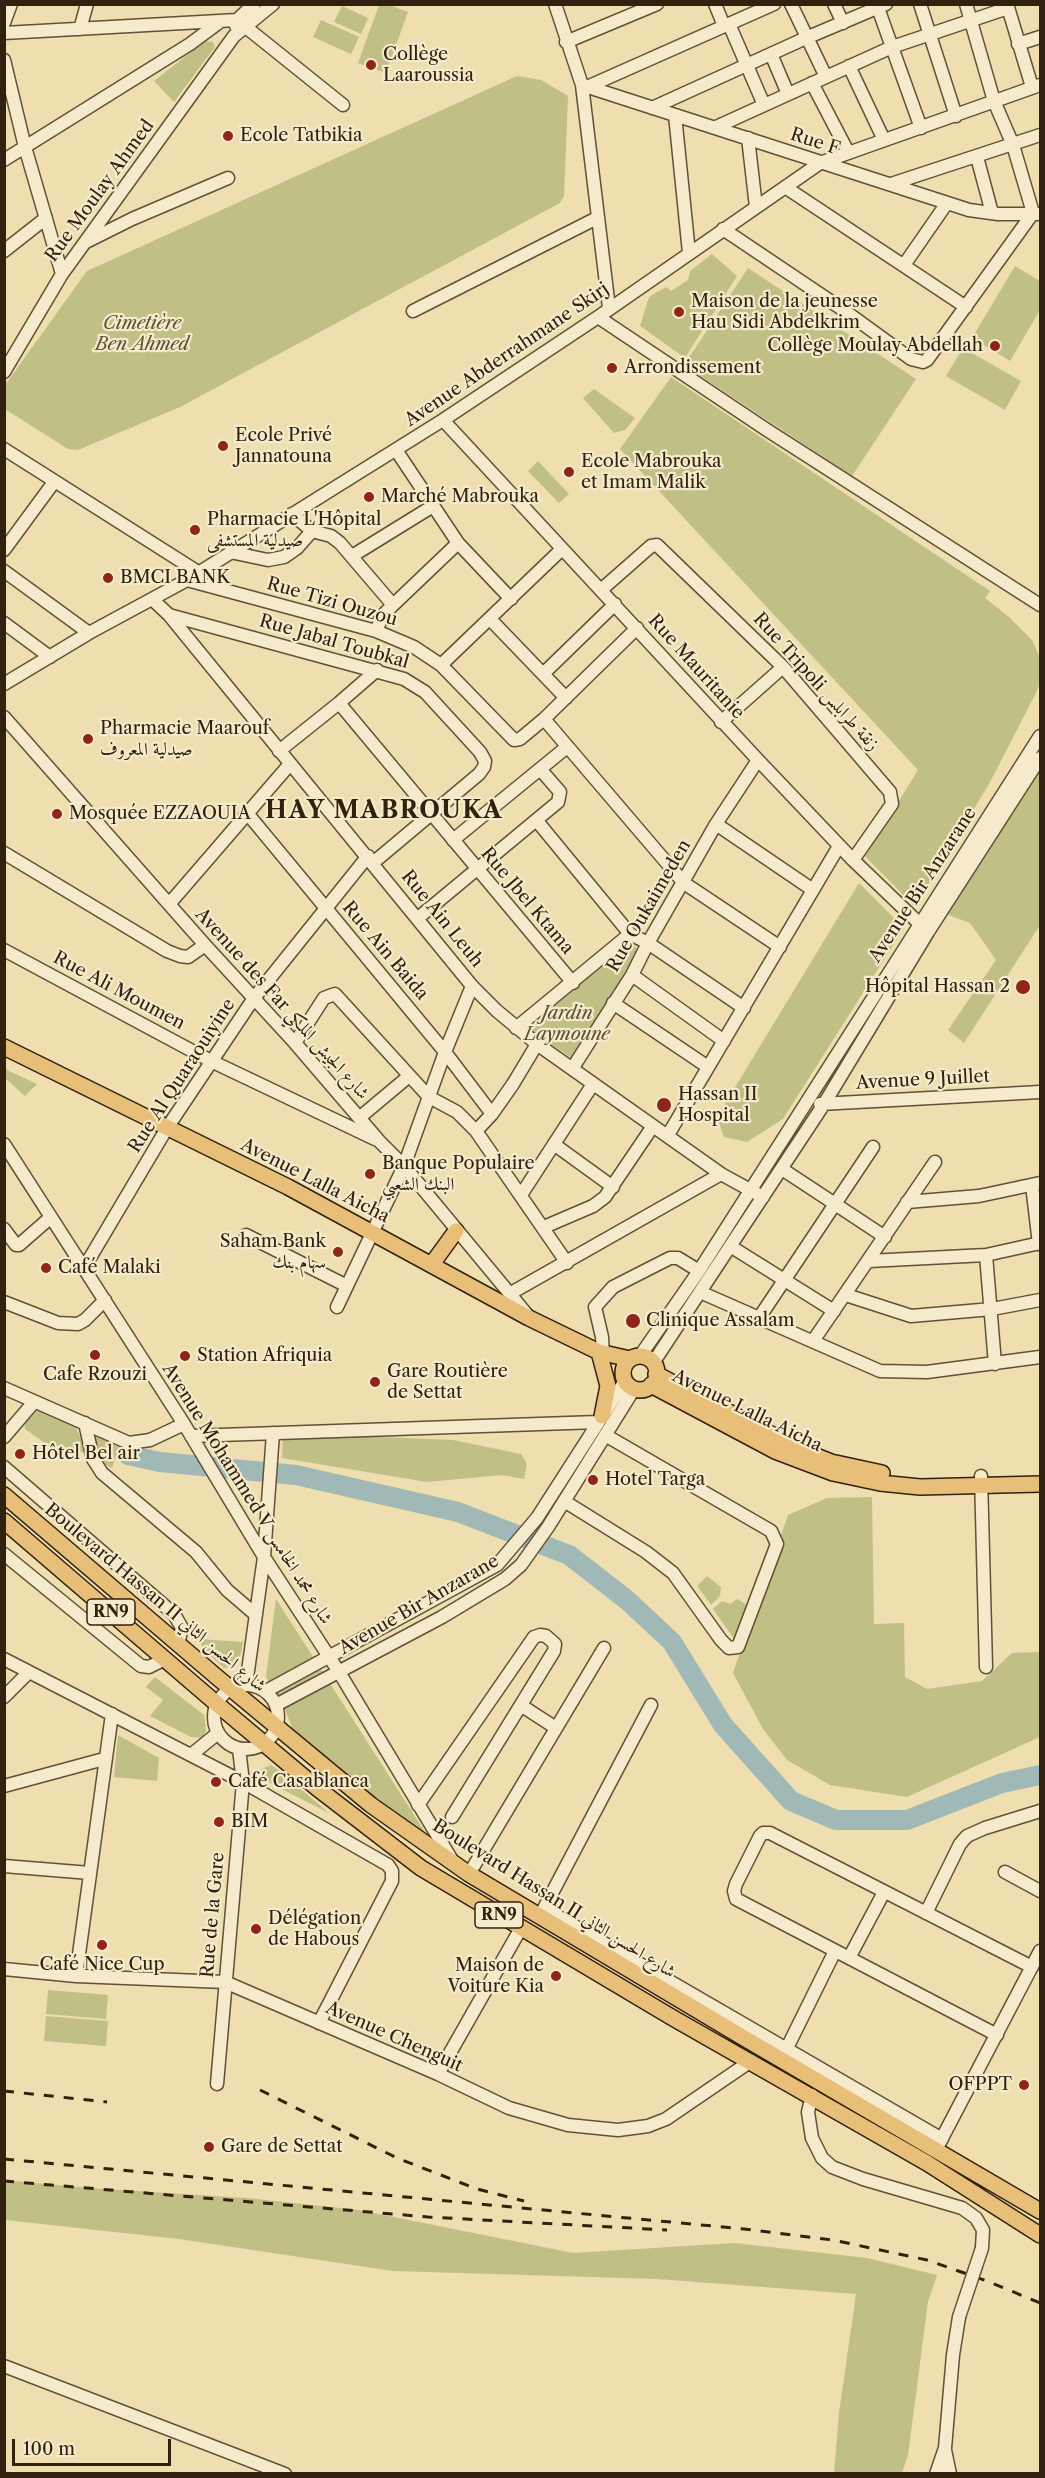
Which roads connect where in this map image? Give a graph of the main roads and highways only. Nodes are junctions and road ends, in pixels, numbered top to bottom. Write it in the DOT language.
graph roads {
  1 [pos="4,1047"];
  2 [pos="456,1231"];
  3 [pos="432,1264"];
  4 [pos="602,1353"];
  5 [pos="600,1419"];
  6 [pos="1041,1473"];
  7 [pos="981,1481"];
  8 [pos="1041,1484"];
  9 [pos="8,1498"];
  10 [pos="4,1521"];
  11 [pos="1041,2211"];
  12 [pos="1041,2235"];
  1 -- 3 [label="main road, Avenue Lalla Aicha"];
  2 -- 3 [label="main road"];
  3 -- 4 [label="main road, Avenue Lalla Aicha"];
  4 -- 5 [label="main road"];
  4 -- 7 [label="main road, Avenue Lalla Aicha"];
  6 -- 7 [label="main road, Avenue Lalla Aicha"];
  7 -- 8 [label="main road, Avenue Lalla Aicha"];
  9 -- 11 [label="main road, Boulevard Hassan II شارع الحسن الثاني / RN9"];
  10 -- 12 [label="main road, RN9"];
}
